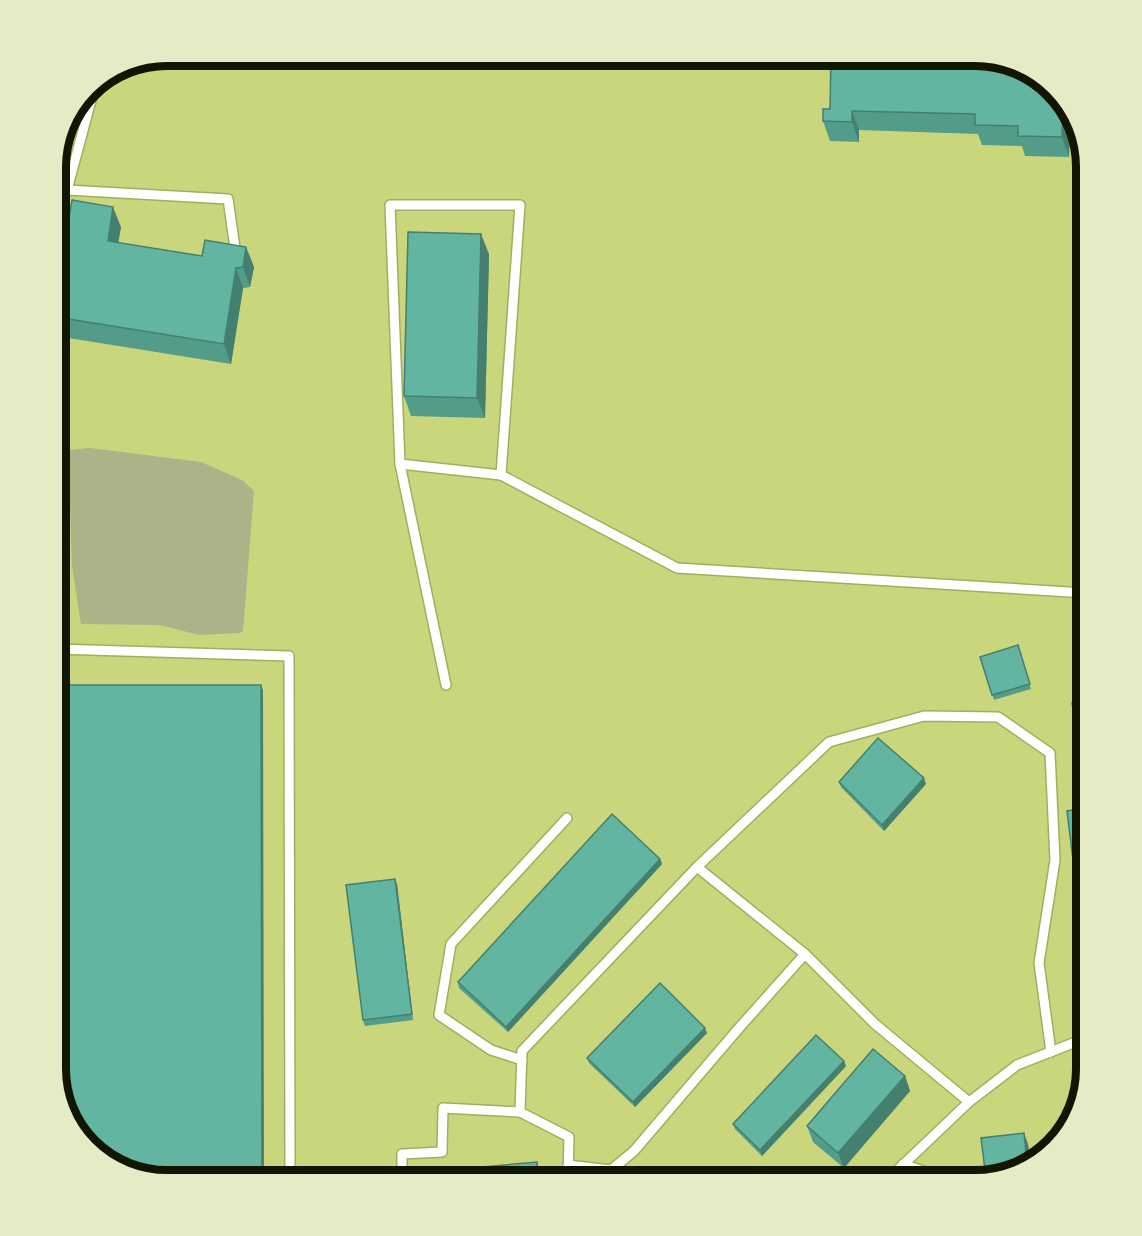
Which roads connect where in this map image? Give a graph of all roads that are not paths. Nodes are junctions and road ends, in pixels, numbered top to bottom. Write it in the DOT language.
graph roads {
  1 [pos="91,102"];
  2 [pos="67,190"];
  3 [pos="237,267"];
  4 [pos="400,464"];
  5 [pos="501,476"];
  6 [pos="1076,592"];
  7 [pos="66,649"];
  8 [pos="446,686"];
  9 [pos="567,818"];
  10 [pos="698,867"];
  11 [pos="806,954"];
  12 [pos="1076,1042"];
  13 [pos="1051,1052"];
  14 [pos="522,1060"];
  15 [pos="969,1102"];
  16 [pos="520,1112"];
  17 [pos="903,1164"];
  18 [pos="568,1165"];
  19 [pos="290,1170"];
  20 [pos="402,1170"];
  21 [pos="568,1170"];
  22 [pos="611,1170"];
  23 [pos="897,1170"];
  24 [pos="920,1170"];
  1 -- 2 [label="lane"];
  2 -- 3 [label="lane"];
  4 -- 5 [label="lane"];
  4 -- 5 [label="lane"];
  4 -- 8 [label="lane"];
  5 -- 6 [label="lane"];
  7 -- 19 [label="lane"];
  9 -- 14 [label="lane"];
  10 -- 11 [label="lane"];
  10 -- 13 [label="lane"];
  10 -- 14 [label="lane"];
  11 -- 15 [label="lane"];
  11 -- 22 [label="lane"];
  12 -- 13 [label="lane"];
  13 -- 15 [label="lane"];
  14 -- 16 [label="lane"];
  15 -- 17 [label="lane"];
  16 -- 18 [label="lane"];
  16 -- 20 [label="lane"];
  17 -- 23 [label="lane"];
  17 -- 24 [label="lane"];
  18 -- 21 [label="lane"];
  18 -- 22 [label="lane"];
}
